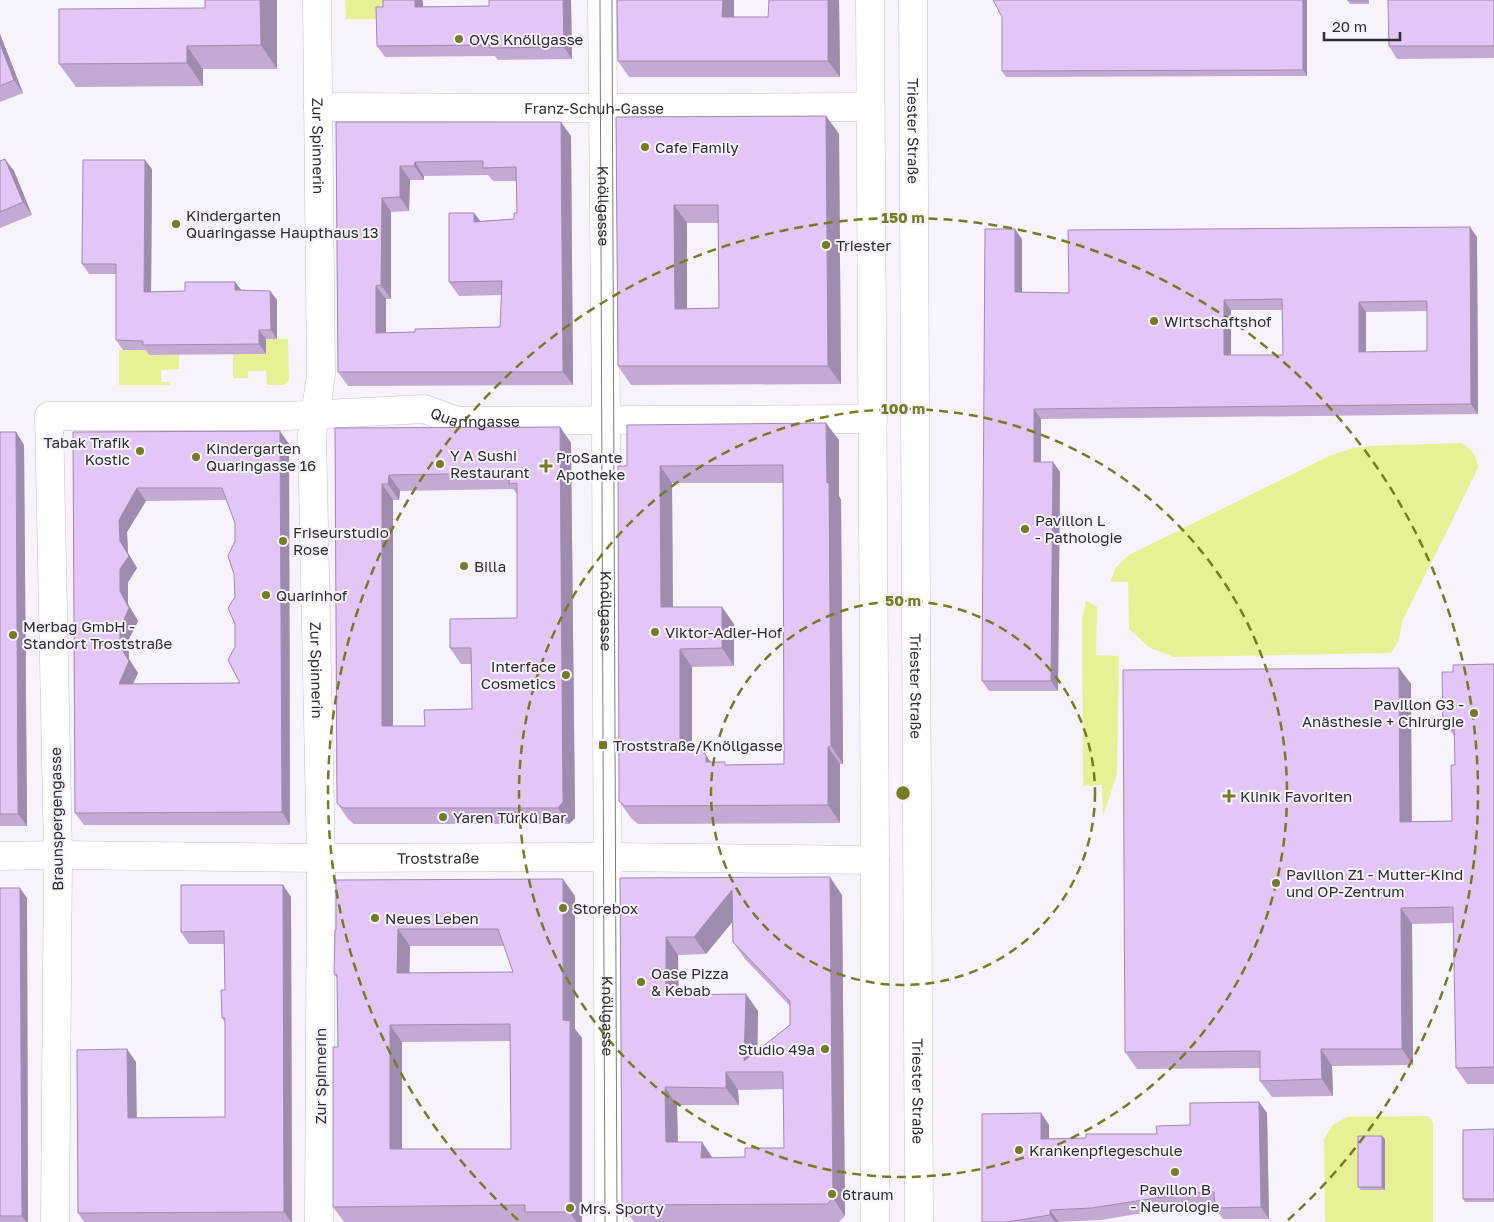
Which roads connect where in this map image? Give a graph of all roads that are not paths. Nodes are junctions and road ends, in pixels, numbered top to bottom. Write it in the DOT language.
graph roads {
  1 [pos="317,0"];
  2 [pos="602,0"];
  3 [pos="870,0"];
  4 [pos="913,0"];
  5 [pos="870,106"];
  6 [pos="318,107"];
  7 [pos="602,108"];
  8 [pos="315,414"];
  9 [pos="49,416"];
  10 [pos="873,419"];
  11 [pos="606,420"];
  12 [pos="58,855"];
  13 [pos="0,856"];
  14 [pos="608,857"];
  15 [pos="321,858"];
  16 [pos="875,860"];
  17 [pos="55,1222"];
  18 [pos="319,1222"];
  19 [pos="609,1222"];
  20 [pos="875,1222"];
  21 [pos="919,1222"];
  1 -- 6 [label="street, Zur Spinnerin"];
  2 -- 7 [label="street, Knöllgasse"];
  3 -- 5 [label="street"];
  4 -- 21 [label="street, Triester Straße"];
  5 -- 7 [label="street, Franz-Schuh-Gasse"];
  5 -- 10 [label="street"];
  6 -- 7 [label="street, Franz-Schuh-Gasse"];
  6 -- 8 [label="street, Zur Spinnerin"];
  7 -- 11 [label="street, Knöllgasse"];
  8 -- 9 [label="street, Quaringasse"];
  8 -- 11 [label="street, Quaringasse"];
  8 -- 15 [label="street, Zur Spinnerin"];
  9 -- 12 [label="street, Braunspergengasse"];
  10 -- 11 [label="street, Quaringasse"];
  10 -- 16 [label="street"];
  11 -- 14 [label="street, Knöllgasse"];
  12 -- 13 [label="street, Troststraße"];
  12 -- 15 [label="street, Troststraße"];
  12 -- 17 [label="street, Braunspergengasse"];
  14 -- 15 [label="street, Troststraße"];
  14 -- 16 [label="street, Troststraße"];
  14 -- 19 [label="street, Knöllgasse"];
  15 -- 18 [label="street, Zur Spinnerin"];
  16 -- 20 [label="street"];
}
